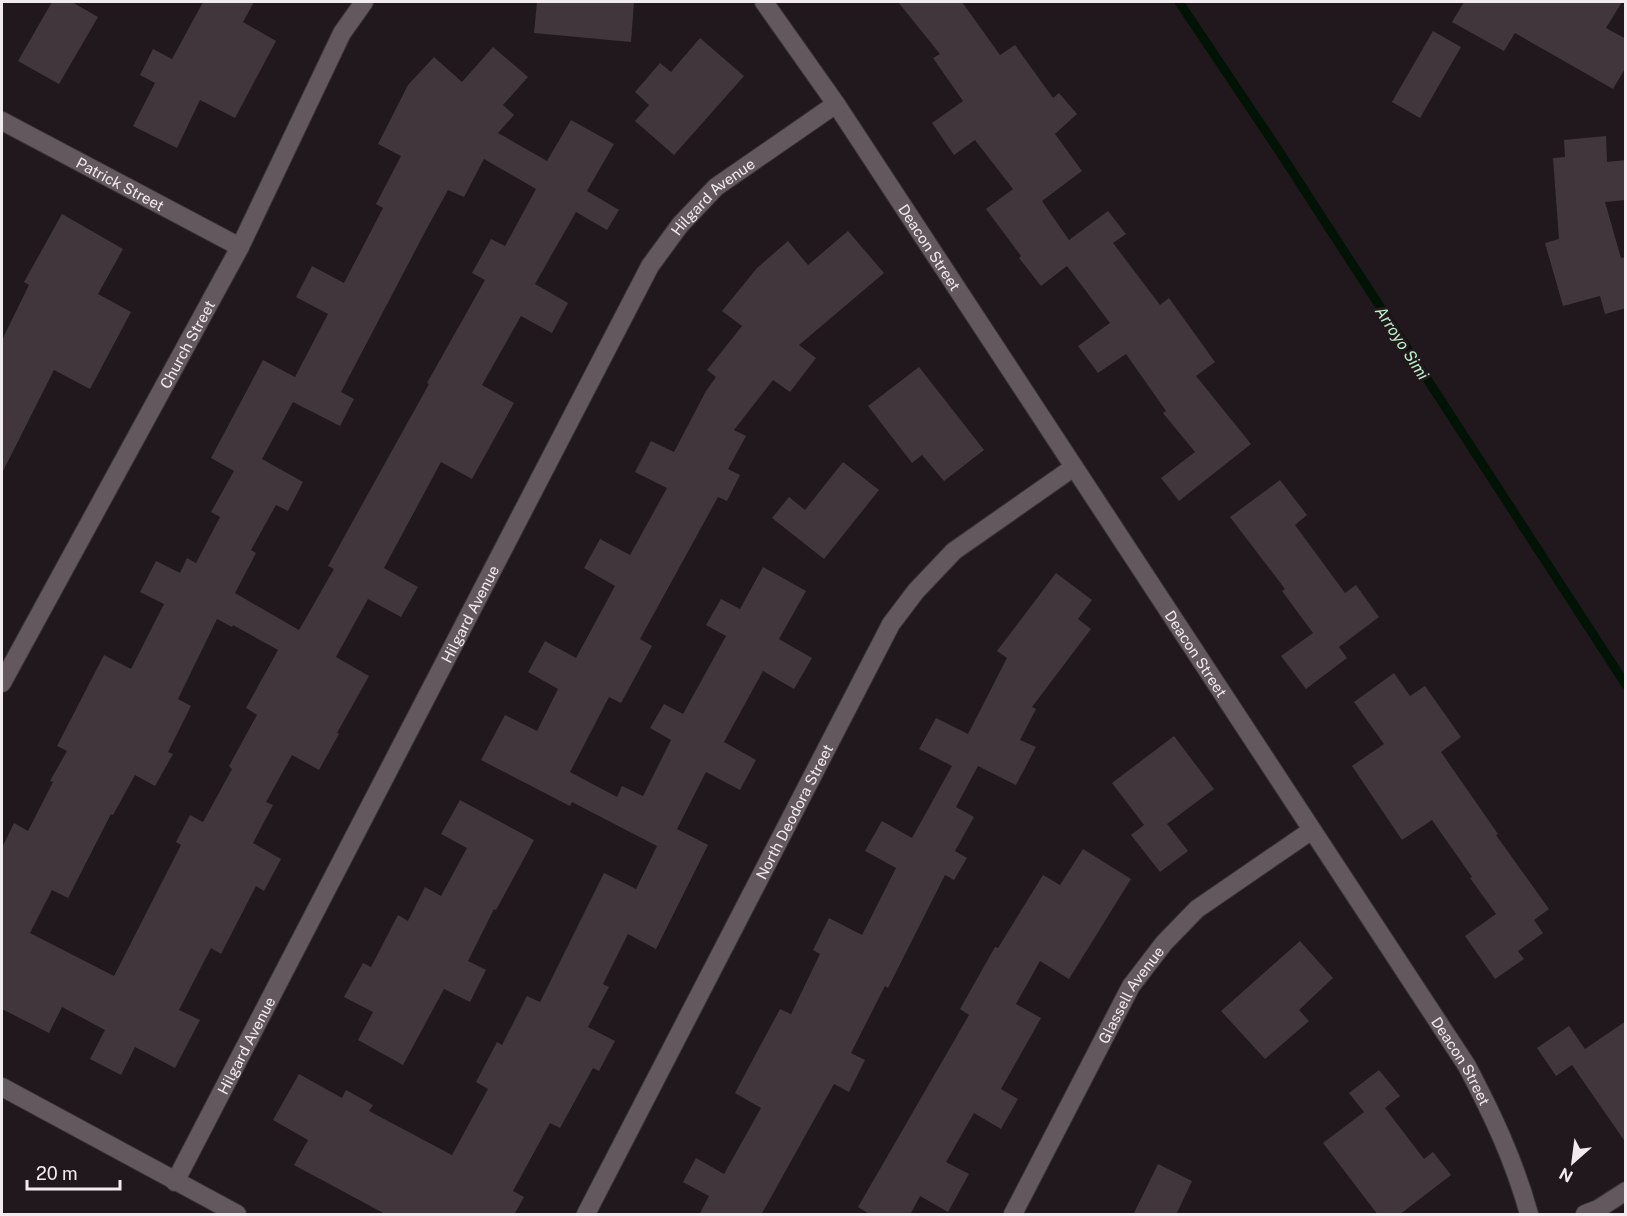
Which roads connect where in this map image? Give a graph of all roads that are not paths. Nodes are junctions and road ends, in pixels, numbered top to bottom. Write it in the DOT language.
graph roads {
  1 [pos="364,2"];
  2 [pos="764,2"];
  3 [pos="836,104"];
  4 [pos="2,120"];
  5 [pos="240,247"];
  6 [pos="1074,467"];
  7 [pos="2,683"];
  8 [pos="1312,830"];
  9 [pos="2,1088"];
  10 [pos="175,1182"];
  11 [pos="1626,1191"];
  12 [pos="237,1215"];
  13 [pos="586,1215"];
  14 [pos="1013,1215"];
  15 [pos="1529,1215"];
  16 [pos="1585,1215"];
  1 -- 5 [label="street, Church Street"];
  2 -- 3 [label="street"];
  3 -- 6 [label="street, Deacon Street"];
  3 -- 10 [label="street, Hilgard Avenue"];
  4 -- 5 [label="street, Patrick Street"];
  5 -- 7 [label="street, Church Street"];
  6 -- 8 [label="street, Deacon Street"];
  6 -- 13 [label="street, North Deodora Street"];
  8 -- 14 [label="street, Glassell Avenue"];
  8 -- 15 [label="street, Deacon Street"];
  9 -- 10 [label="street"];
  10 -- 12 [label="street"];
  11 -- 16 [label="street"];
}
